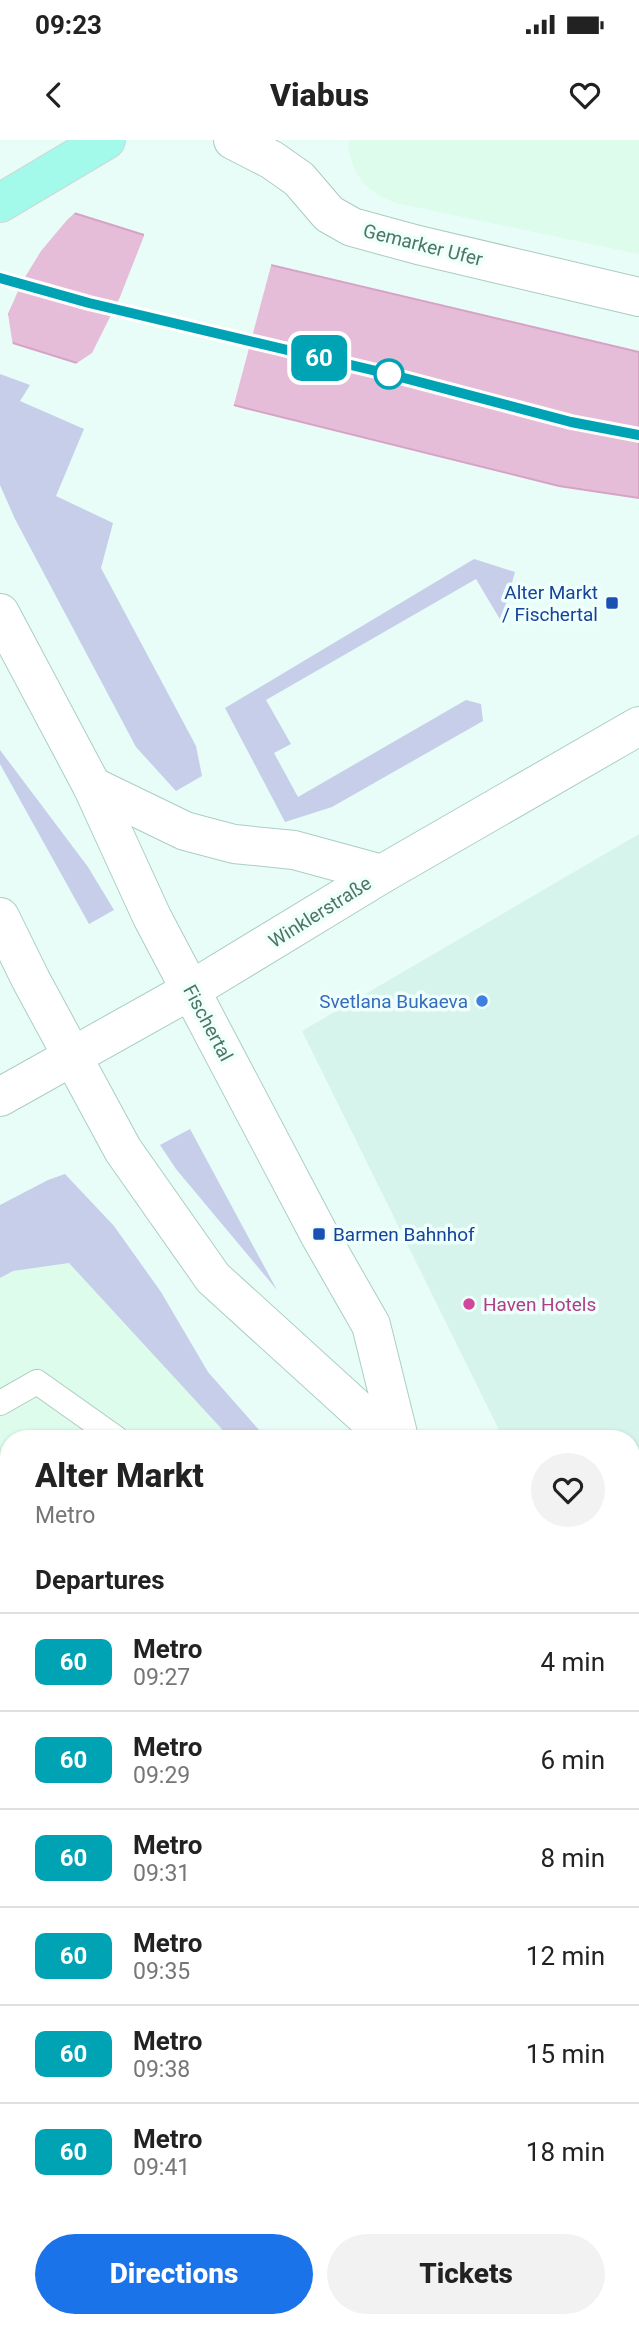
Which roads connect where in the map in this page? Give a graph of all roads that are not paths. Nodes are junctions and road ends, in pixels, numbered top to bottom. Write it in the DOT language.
graph roads {
  1 [pos="106,140"];
  2 [pos="233,140"];
  3 [pos="1,206"];
  4 [pos="639,297"];
  5 [pos="0,613"];
  6 [pos="639,726"];
  7 [pos="92,786"];
  8 [pos="382,874"];
  9 [pos="0,917"];
  10 [pos="191,990"];
  11 [pos="73,1055"];
  12 [pos="0,1097"];
  13 [pos="0,1403"];
  14 [pos="105,1430"];
  15 [pos="382,1430"];
  16 [pos="397,1430"];
  1 -- 3 [label="main road"];
  2 -- 4 [label="main road, Gemarker Ufer"];
  5 -- 7 [label="main road, Fischertal"];
  6 -- 8 [label="main road, Winklerstraße"];
  7 -- 8 [label="main road"];
  7 -- 10 [label="main road, Fischertal"];
  8 -- 10 [label="main road, Winklerstraße"];
  9 -- 11 [label="main road"];
  10 -- 11 [label="main road, Winklerstraße"];
  10 -- 16 [label="main road, Fischertal"];
  11 -- 12 [label="main road, Winklerstraße"];
  11 -- 15 [label="main road"];
  13 -- 14 [label="lane"];
}
